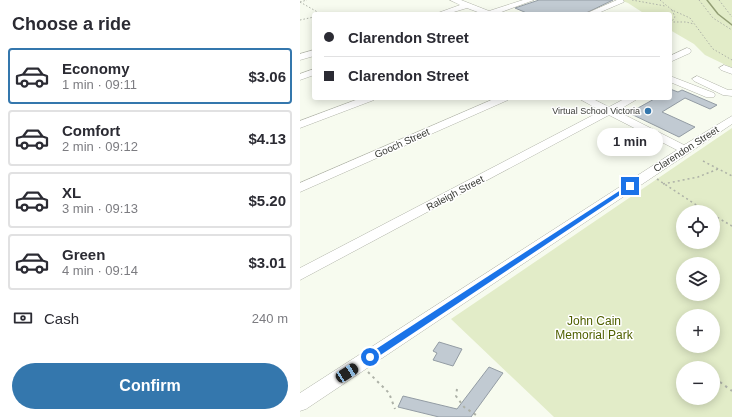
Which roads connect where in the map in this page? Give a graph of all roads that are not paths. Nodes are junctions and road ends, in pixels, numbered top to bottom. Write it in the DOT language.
graph roads {
  1 [pos="454,0"];
  2 [pos="508,0"];
  3 [pos="530,0"];
  4 [pos="476,1"];
  5 [pos="620,2"];
  6 [pos="467,5"];
  7 [pos="445,12"];
  8 [pos="484,12"];
  9 [pos="495,12"];
  10 [pos="594,12"];
  11 [pos="687,51"];
  12 [pos="312,54"];
  13 [pos="300,57"];
  14 [pos="672,58"];
  15 [pos="312,73"];
  16 [pos="300,77"];
  17 [pos="697,79"];
  18 [pos="672,80"];
  19 [pos="732,93"];
  20 [pos="710,95"];
  21 [pos="365,100"];
  22 [pos="499,100"];
  23 [pos="590,100"];
  24 [pos="630,100"];
  25 [pos="609,111"];
  26 [pos="732,119"];
  27 [pos="300,125"];
  28 [pos="685,150"];
  29 [pos="300,188"];
  30 [pos="300,276"];
  31 [pos="300,403"];
  1 -- 6 [label="street"];
  2 -- 4 [label="street"];
  3 -- 9 [label="street"];
  4 -- 6 [label="street"];
  5 -- 10 [label="street"];
  6 -- 7 [label="street"];
  6 -- 8 [label="street"];
  11 -- 14 [label="street"];
  12 -- 13 [label="street"];
  15 -- 16 [label="street"];
  17 -- 19 [label="street"];
  18 -- 20 [label="street"];
  21 -- 27 [label="street"];
  22 -- 29 [label="street, Gooch Street"];
  23 -- 25 [label="street"];
  24 -- 25 [label="street, Raleigh Street"];
  25 -- 28 [label="street"];
  25 -- 30 [label="street, Raleigh Street"];
  26 -- 28 [label="street, Clarendon Street"];
  28 -- 31 [label="street, Clarendon Street"];
}
